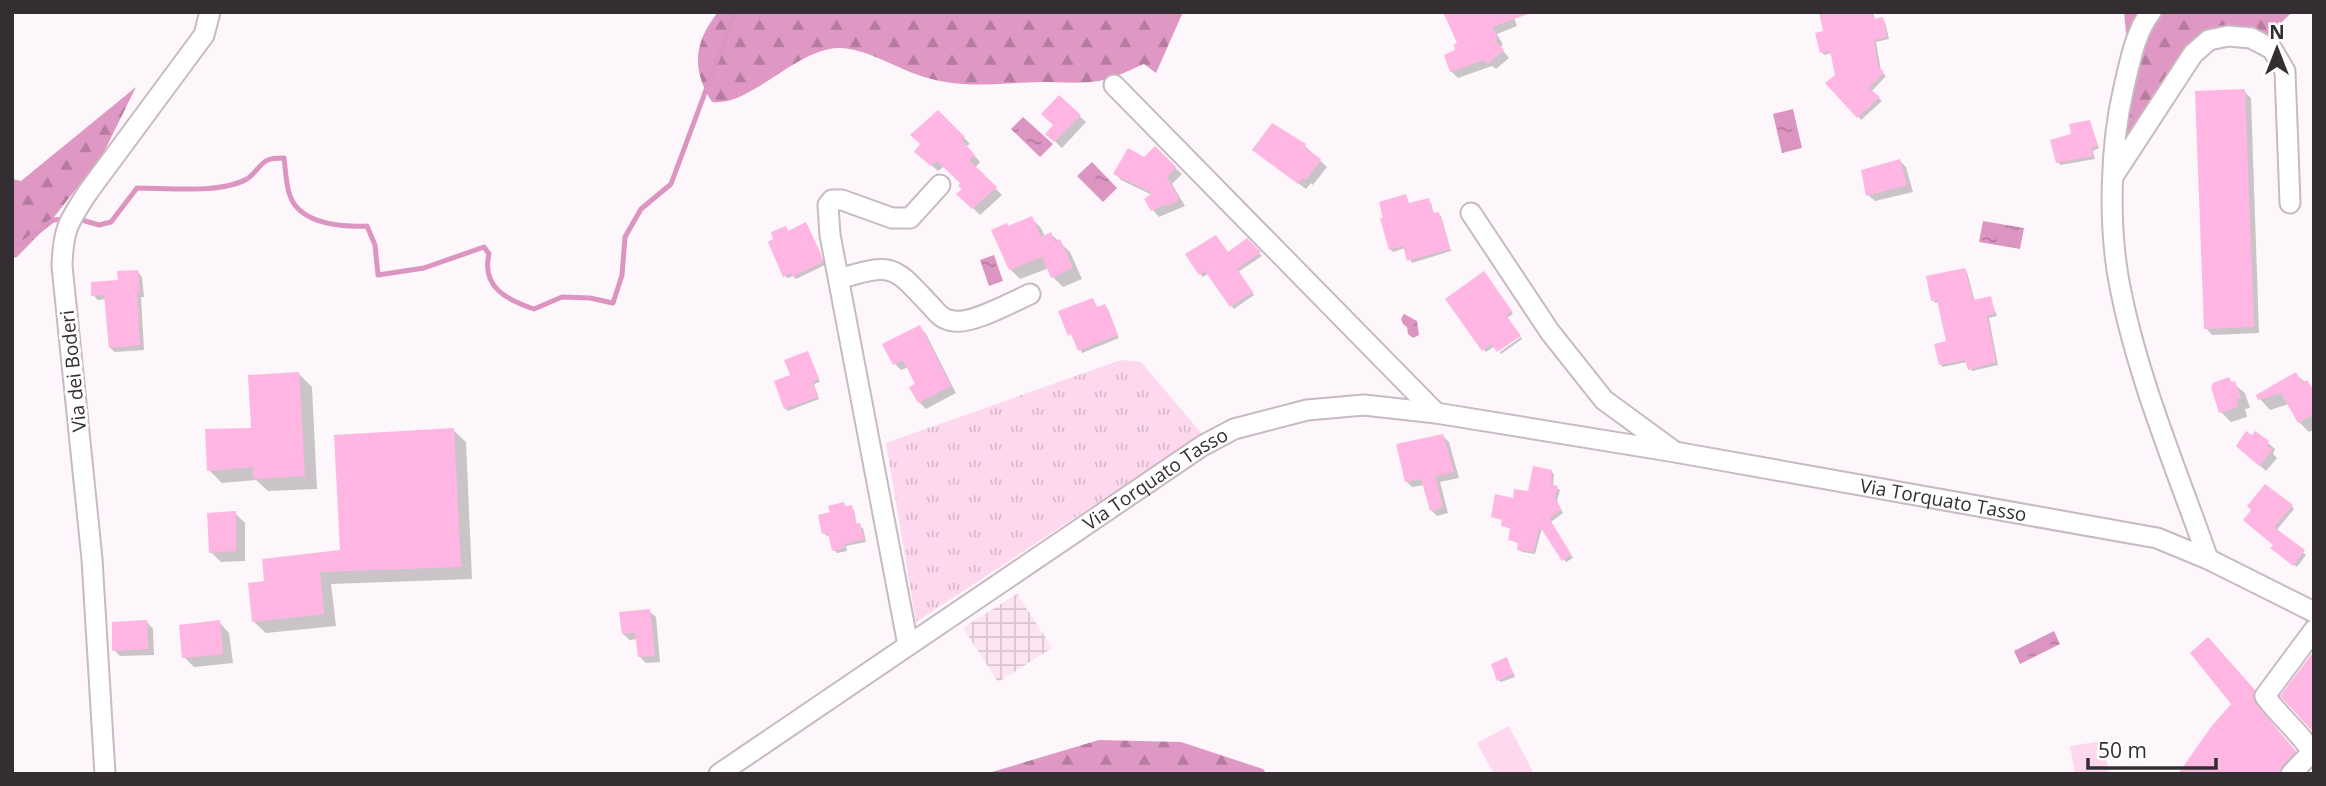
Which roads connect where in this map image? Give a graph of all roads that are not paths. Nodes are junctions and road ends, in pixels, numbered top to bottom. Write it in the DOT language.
graph roads {
  1 [pos="211,12"];
  2 [pos="2151,12"];
  3 [pos="1114,85"];
  4 [pos="2114,176"];
  5 [pos="940,185"];
  6 [pos="2290,203"];
  7 [pos="1471,212"];
  8 [pos="839,279"];
  9 [pos="1030,295"];
  10 [pos="1436,413"];
  11 [pos="1675,452"];
  12 [pos="2208,559"];
  13 [pos="2314,611"];
  14 [pos="2314,630"];
  15 [pos="908,645"];
  16 [pos="2309,763"];
  17 [pos="105,774"];
  18 [pos="719,774"];
  19 [pos="2291,774"];
  1 -- 17 [label="street, Via dei Boderi"];
  2 -- 4 [label="street"];
  3 -- 10 [label="street"];
  4 -- 6 [label="street"];
  4 -- 12 [label="street"];
  5 -- 8 [label="street"];
  7 -- 11 [label="street, Via Torquato Tasso"];
  8 -- 9 [label="street"];
  8 -- 15 [label="street"];
  10 -- 11 [label="street, Via Torquato Tasso"];
  10 -- 15 [label="street, Via Torquato Tasso"];
  11 -- 12 [label="street, Via Torquato Tasso"];
  12 -- 13 [label="street, Via Torquato Tasso"];
  14 -- 16 [label="street"];
  15 -- 18 [label="street, Via Torquato Tasso"];
  16 -- 19 [label="street"];
}
